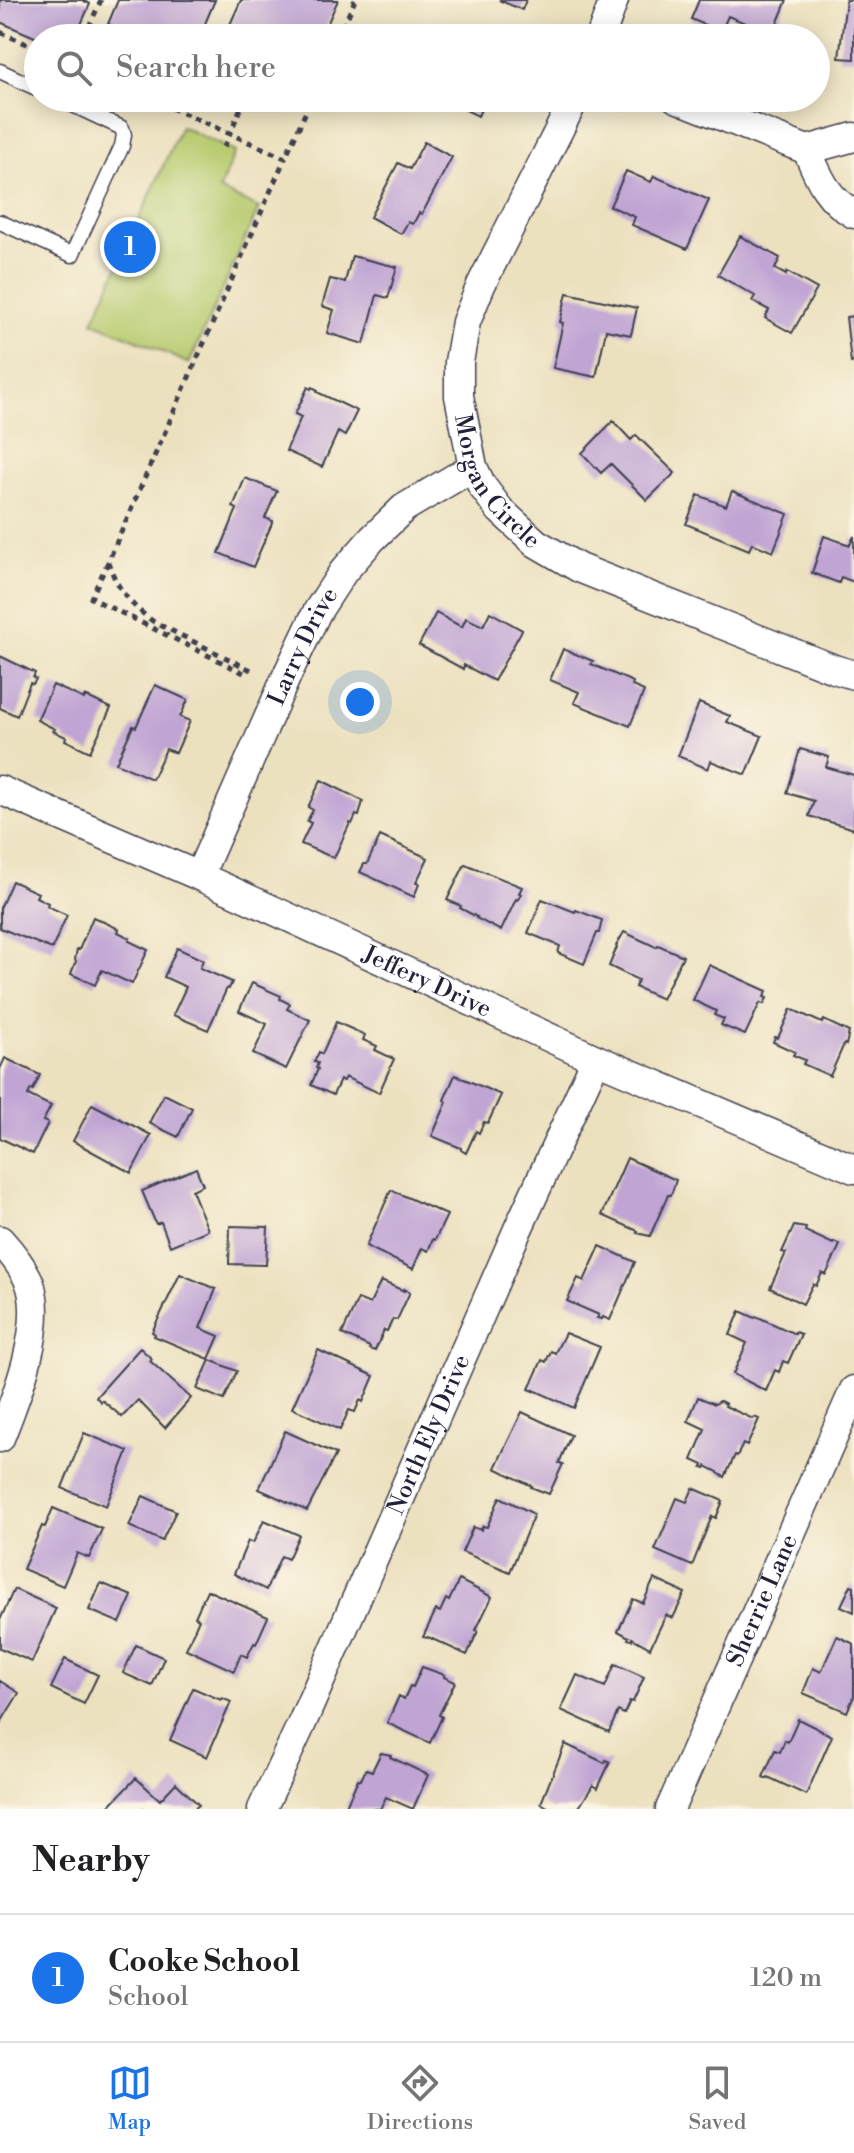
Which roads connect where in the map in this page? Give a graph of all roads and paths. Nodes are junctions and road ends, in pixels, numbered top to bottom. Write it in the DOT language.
graph roads {
  1 [pos="101,0"];
  2 [pos="355,0"];
  3 [pos="614,0"];
  4 [pos="90,24"];
  5 [pos="344,24"];
  6 [pos="605,24"];
  7 [pos="0,32"];
  8 [pos="24,43"];
  9 [pos="0,71"];
  10 [pos="24,82"];
  11 [pos="88,112"];
  12 [pos="180,112"];
  13 [pos="239,112"];
  14 [pos="306,112"];
  15 [pos="568,112"];
  16 [pos="711,112"];
  17 [pos="229,134"];
  18 [pos="854,137"];
  19 [pos="224,147"];
  20 [pos="807,150"];
  21 [pos="285,158"];
  22 [pos="854,214"];
  23 [pos="0,222"];
  24 [pos="473,467"];
  25 [pos="108,562"];
  26 [pos="854,675"];
  27 [pos="0,790"];
  28 [pos="199,876"];
  29 [pos="596,1059"];
  30 [pos="854,1169"];
  31 [pos="0,1240"];
  32 [pos="854,1390"];
  33 [pos="0,1438"];
  34 [pos="262,1809"];
  35 [pos="670,1809"];
  1 -- 4 [label="path"];
  2 -- 5 [label="path"];
  3 -- 6 [label="street"];
  7 -- 8 [label="path"];
  9 -- 10 [label="lane"];
  11 -- 23 [label="lane"];
  12 -- 17 [label="path"];
  13 -- 17 [label="path"];
  14 -- 21 [label="path"];
  15 -- 24 [label="street, Morgan Circle"];
  16 -- 20 [label="street"];
  17 -- 19 [label="path"];
  17 -- 21 [label="path"];
  18 -- 20 [label="street"];
  20 -- 22 [label="street"];
  21 -- 25 [label="path"];
  24 -- 26 [label="street, Morgan Circle"];
  24 -- 28 [label="street, Larry Drive"];
  25 -- 25 [label="path"];
  27 -- 28 [label="street, Jeffery Drive"];
  28 -- 29 [label="street, Jeffery Drive"];
  29 -- 30 [label="street, Jeffery Drive"];
  29 -- 34 [label="street, North Ely Drive"];
  31 -- 33 [label="street"];
  32 -- 35 [label="street, Sherrie Lane"];
}
